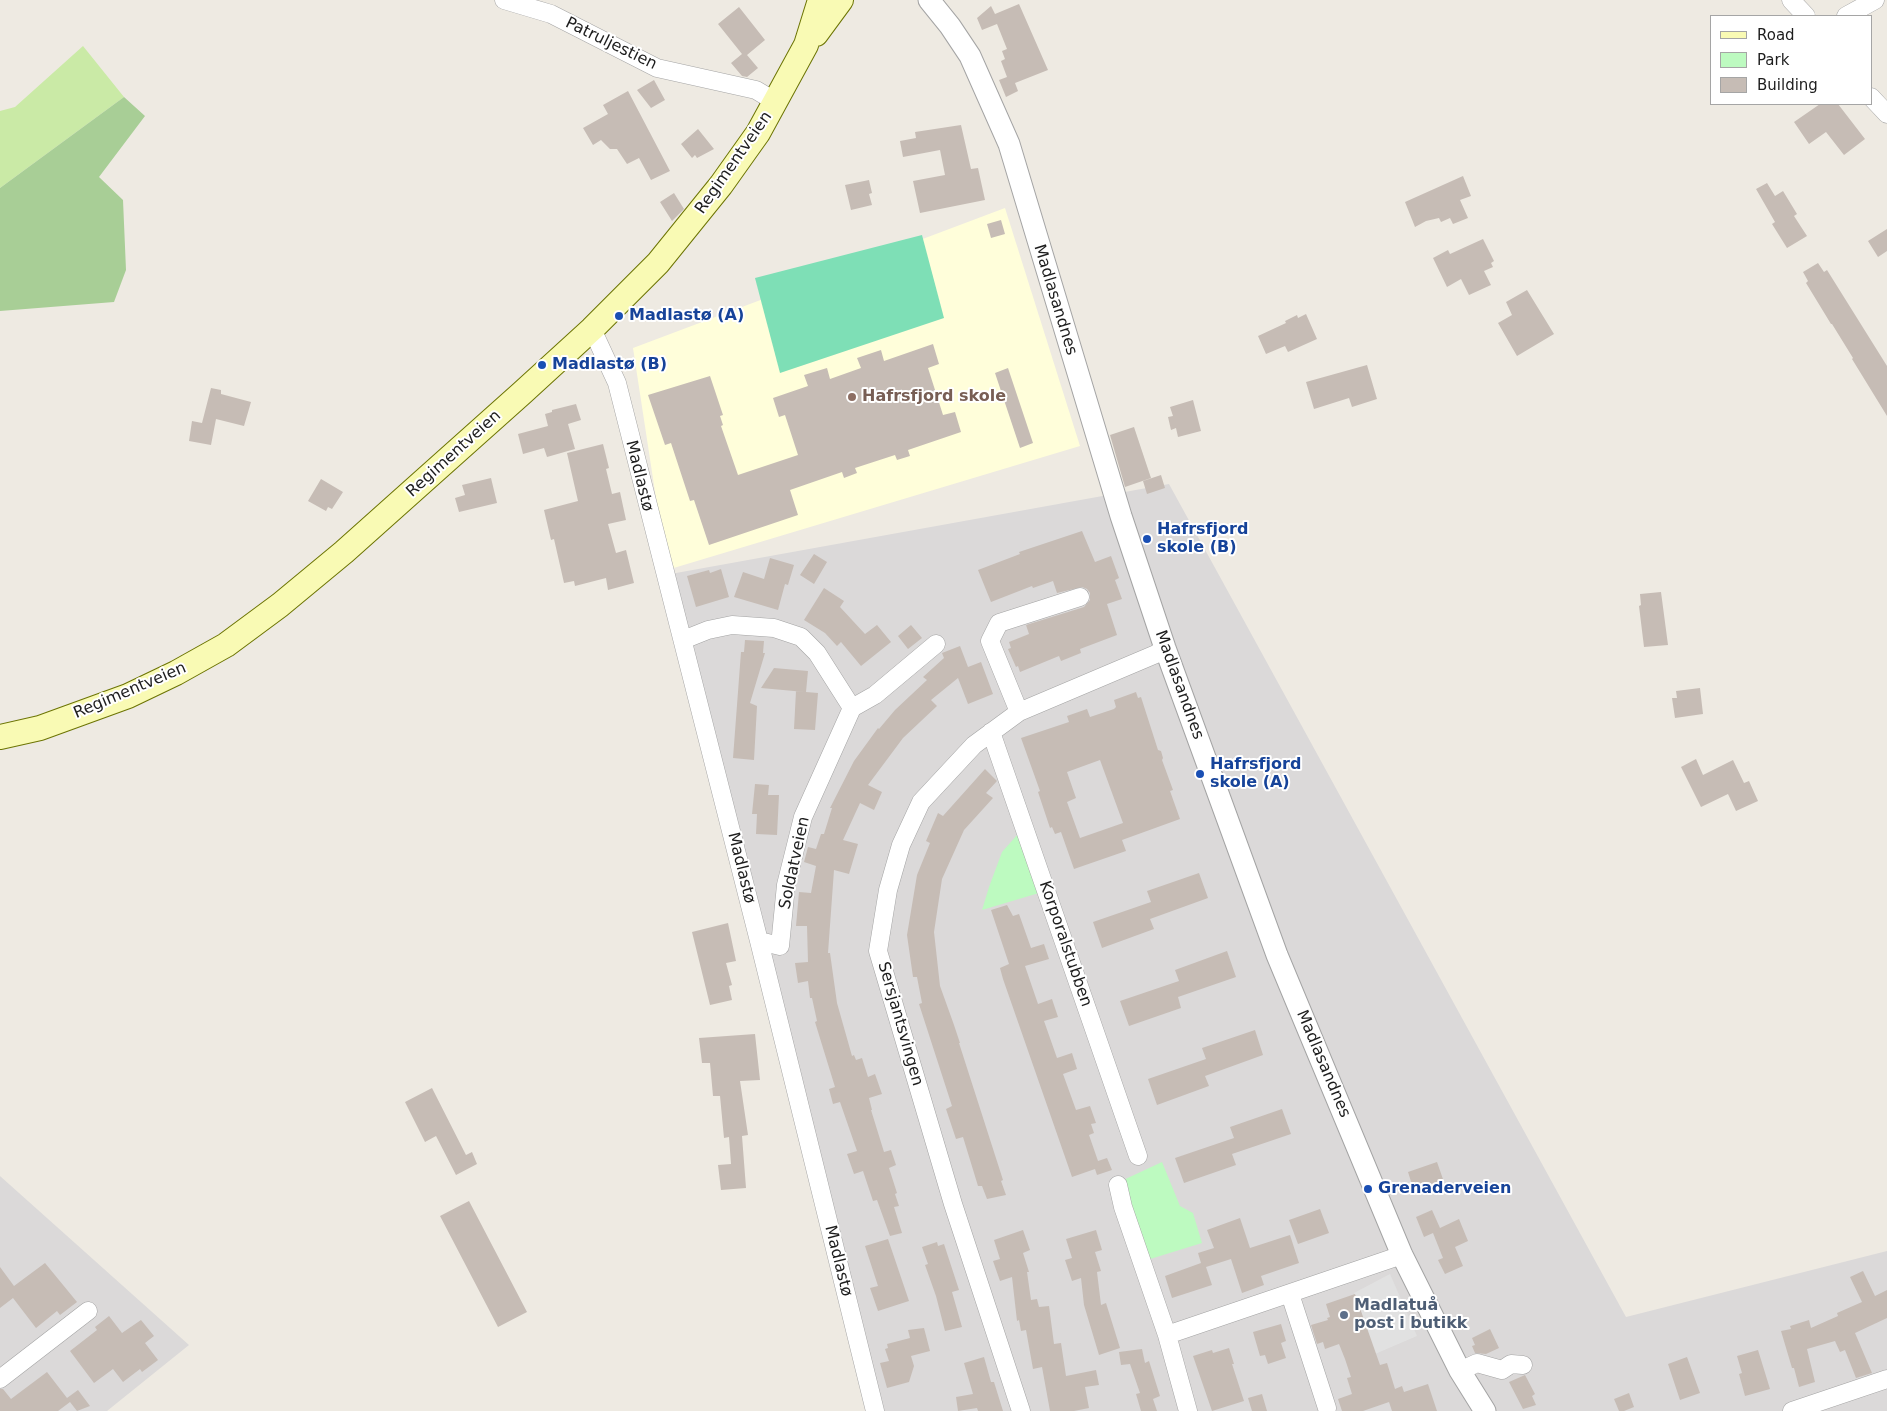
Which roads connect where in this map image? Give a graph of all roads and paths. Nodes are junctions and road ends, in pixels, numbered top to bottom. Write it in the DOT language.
graph roads {
  1 [pos="504,0"];
  2 [pos="820,0"];
  3 [pos="841,0"];
  4 [pos="1791,0"];
  5 [pos="1876,0"];
  6 [pos="929,1"];
  7 [pos="1805,15"];
  8 [pos="1848,15"];
  9 [pos="806,45"];
  10 [pos="1872,98"];
  11 [pos="776,102"];
  12 [pos="1887,114"];
  13 [pos="592,329"];
  14 [pos="1080,596"];
  15 [pos="683,640"];
  16 [pos="936,644"];
  17 [pos="1166,648"];
  18 [pos="852,708"];
  19 [pos="1019,712"];
  20 [pos="991,732"];
  21 [pos="0,737"];
  22 [pos="759,941"];
  23 [pos="1138,1156"];
  24 [pos="1118,1185"];
  25 [pos="1402,1255"];
  26 [pos="1290,1294"];
  27 [pos="88,1310"];
  28 [pos="1167,1335"];
  29 [pos="1523,1365"];
  30 [pos="1460,1371"];
  31 [pos="0,1379"];
  32 [pos="1887,1379"];
  33 [pos="1327,1408"];
  34 [pos="875,1411"];
  35 [pos="1021,1411"];
  36 [pos="1188,1411"];
  37 [pos="1484,1411"];
  38 [pos="1792,1411"];
  1 -- 11 [label="street, Patruljestien"];
  2 -- 9 [label="main road, Regimentveien"];
  3 -- 9 [label="main road, Regimentveien"];
  4 -- 7 [label="street"];
  5 -- 8 [label="street"];
  6 -- 17 [label="street, Madlasandnes"];
  9 -- 11 [label="main road, Regimentveien"];
  10 -- 12 [label="street"];
  11 -- 13 [label="main road, Regimentveien"];
  13 -- 15 [label="street, Madlastø"];
  13 -- 21 [label="main road, Regimentveien"];
  14 -- 19 [label="street"];
  15 -- 18 [label="street"];
  15 -- 22 [label="street, Madlastø"];
  16 -- 18 [label="street"];
  17 -- 19 [label="street, Sersjantsvingen"];
  17 -- 25 [label="street, Madlasandnes"];
  18 -- 22 [label="street, Soldatveien"];
  19 -- 20 [label="street, Sersjantsvingen"];
  20 -- 23 [label="street, Korporalstubben"];
  20 -- 35 [label="street, Sersjantsvingen"];
  22 -- 34 [label="street, Madlastø"];
  24 -- 28 [label="street"];
  25 -- 26 [label="street"];
  25 -- 30 [label="street, Madlasandnes"];
  26 -- 28 [label="street"];
  26 -- 33 [label="street"];
  27 -- 31 [label="street"];
  28 -- 36 [label="street"];
  29 -- 30 [label="street"];
  30 -- 37 [label="street, Madlasandnes"];
  32 -- 38 [label="street"];
}
